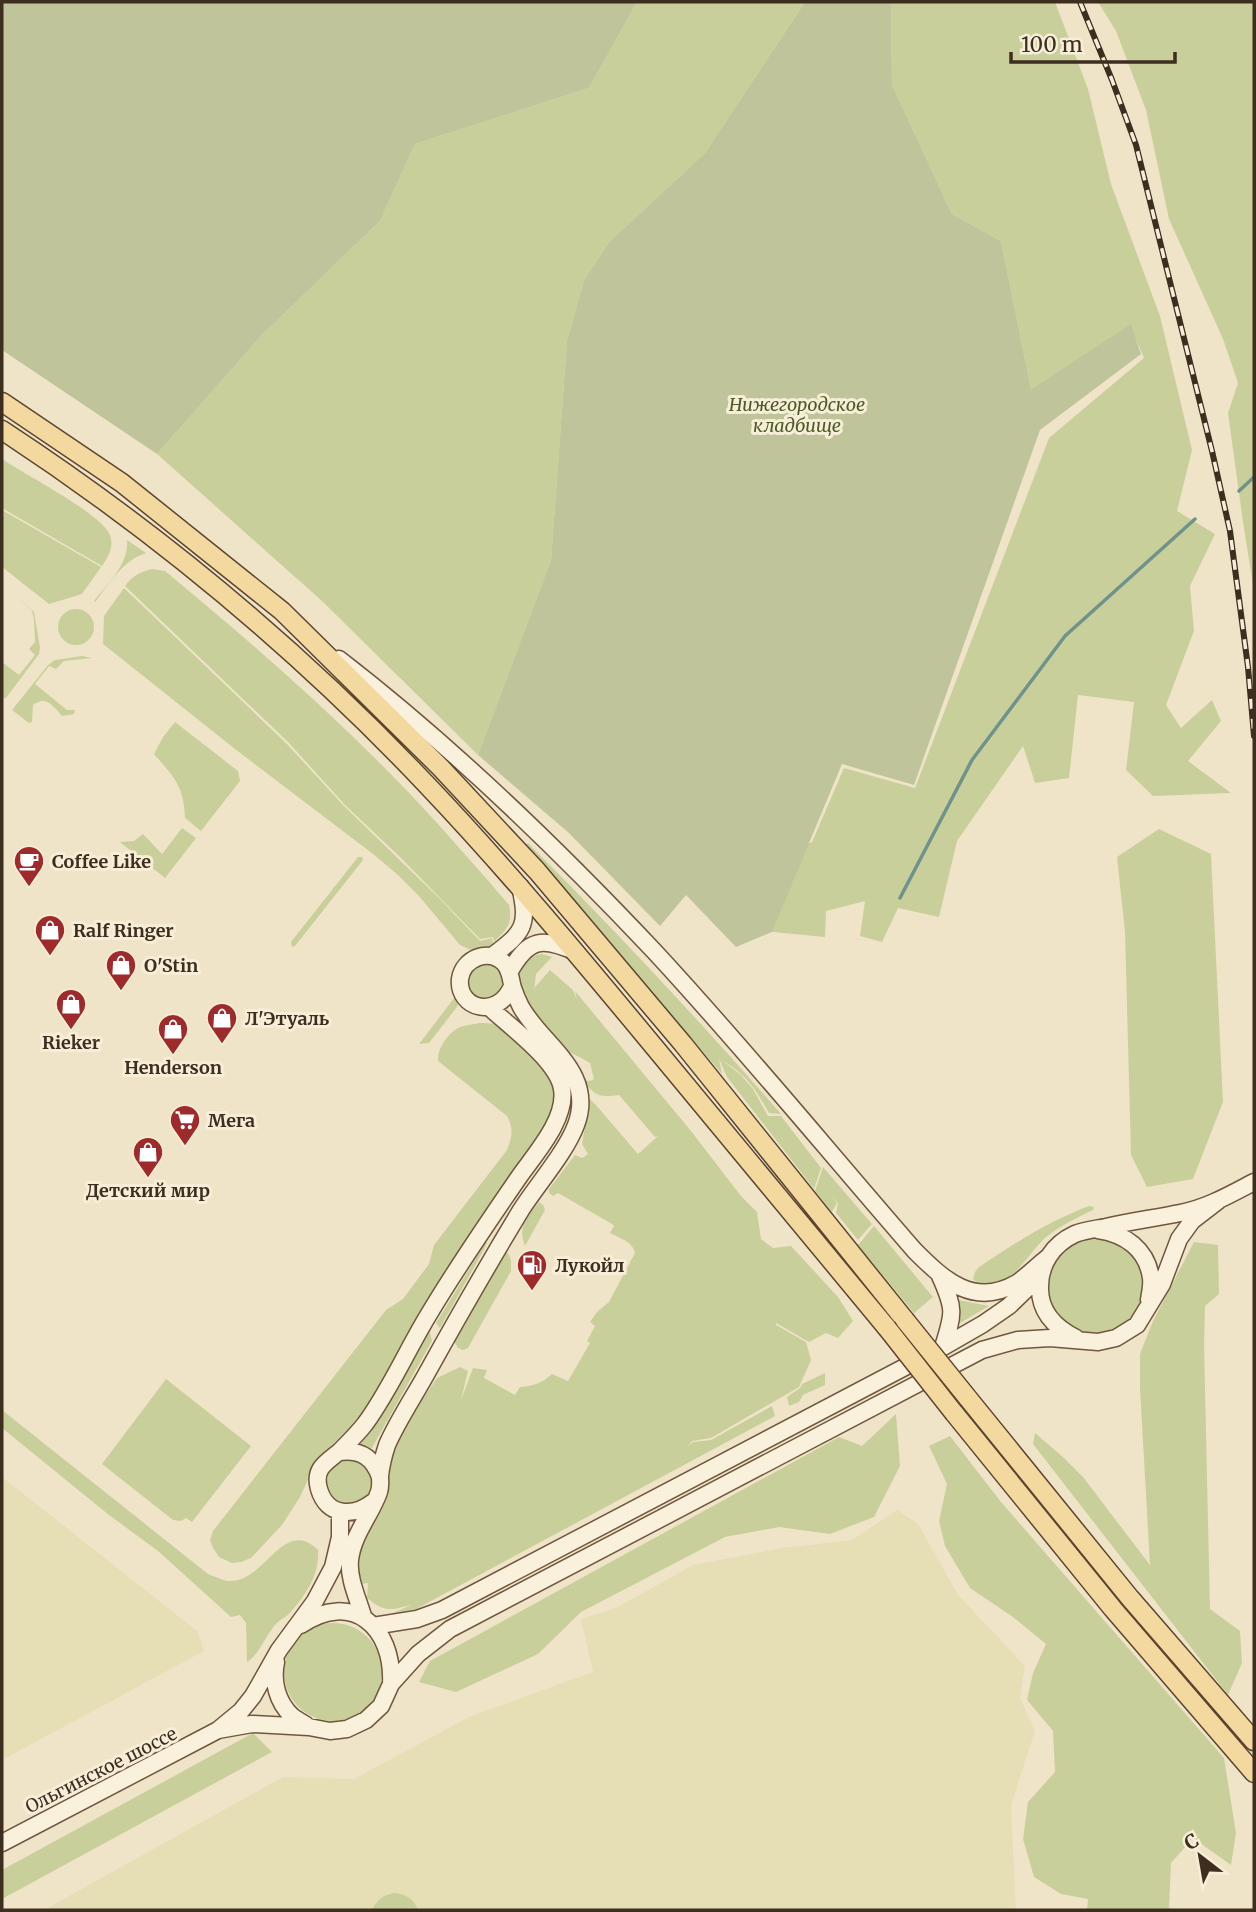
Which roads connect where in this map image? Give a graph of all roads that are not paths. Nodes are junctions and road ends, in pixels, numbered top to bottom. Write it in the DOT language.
graph roads {
  1 [pos="2,402"];
  2 [pos="2,430"];
  3 [pos="304,631"];
  4 [pos="520,886"];
  5 [pos="576,952"];
  6 [pos="492,956"];
  7 [pos="511,978"];
  8 [pos="489,1007"];
  9 [pos="1254,1182"];
  10 [pos="1217,1201"];
  11 [pos="1093,1230"];
  12 [pos="1047,1258"];
  13 [pos="940,1276"];
  14 [pos="1040,1276"];
  15 [pos="1149,1306"];
  16 [pos="1078,1340"];
  17 [pos="943,1347"];
  18 [pos="338,1452"];
  19 [pos="380,1477"];
  20 [pos="373,1502"];
  21 [pos="340,1512"];
  22 [pos="368,1621"];
  23 [pos="291,1633"];
  24 [pos="279,1650"];
  25 [pos="391,1684"];
  26 [pos="309,1727"];
  27 [pos="218,1730"];
  28 [pos="1254,1741"];
  29 [pos="1250,1768"];
  30 [pos="2,1843"];
  1 -- 3 [label="main road"];
  2 -- 4 [label="main road"];
  3 -- 13 [label="main road"];
  3 -- 28 [label="main road, bridge"];
  4 -- 5 [label="main road"];
  4 -- 6 [label="main road"];
  5 -- 7 [label="main road"];
  5 -- 29 [label="main road, bridge"];
  6 -- 7 [label="main road"];
  6 -- 8 [label="main road"];
  7 -- 8 [label="main road"];
  7 -- 19 [label="main road"];
  8 -- 18 [label="main road"];
  9 -- 10 [label="main road"];
  10 -- 11 [label="main road"];
  10 -- 15 [label="main road"];
  11 -- 12 [label="main road"];
  11 -- 15 [label="main road"];
  12 -- 13 [label="main road"];
  12 -- 14 [label="main road"];
  13 -- 17 [label="main road"];
  14 -- 16 [label="main road"];
  14 -- 17 [label="main road"];
  15 -- 16 [label="main road"];
  16 -- 25 [label="main road"];
  17 -- 22 [label="main road"];
  18 -- 19 [label="main road"];
  18 -- 21 [label="main road"];
  19 -- 20 [label="main road"];
  20 -- 21 [label="main road"];
  20 -- 22 [label="main road"];
  21 -- 23 [label="main road"];
  22 -- 23 [label="main road"];
  22 -- 25 [label="main road"];
  23 -- 24 [label="main road"];
  24 -- 26 [label="main road"];
  24 -- 27 [label="main road"];
  25 -- 26 [label="main road"];
  26 -- 27 [label="main road"];
  27 -- 30 [label="main road, Ольгинское шоссе"];
}
